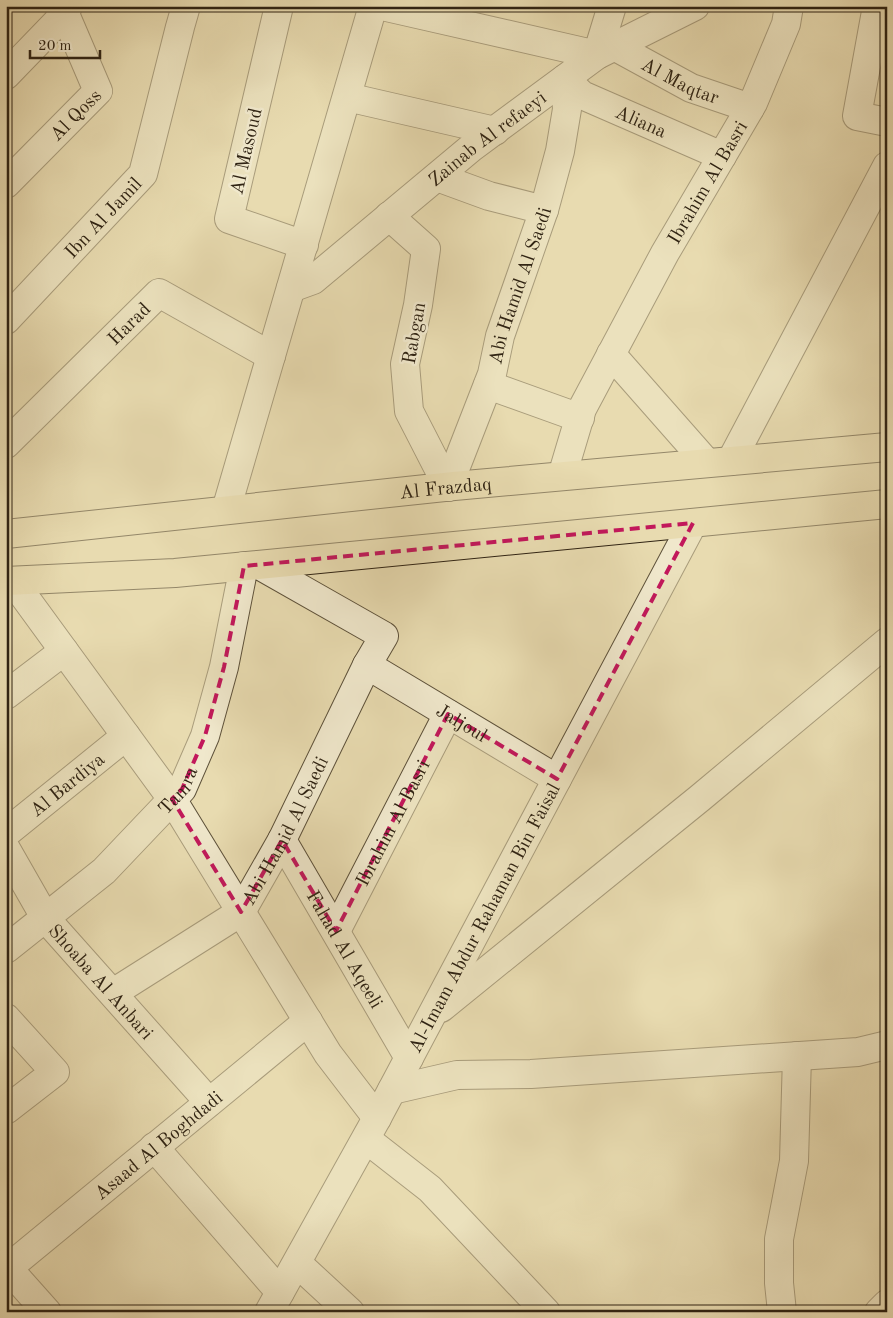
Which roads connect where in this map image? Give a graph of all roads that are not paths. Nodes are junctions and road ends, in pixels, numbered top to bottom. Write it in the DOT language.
graph roads {
  1 [pos="186,6"];
  2 [pos="279,6"];
  3 [pos="373,6"];
  4 [pos="382,6"];
  5 [pos="612,6"];
  6 [pos="695,6"];
  7 [pos="789,6"];
  8 [pos="877,6"];
  9 [pos="64,9"];
  10 [pos="478,17"];
  11 [pos="606,51"];
  12 [pos="6,75"];
  13 [pos="565,79"];
  14 [pos="347,97"];
  15 [pos="750,108"];
  16 [pos="887,122"];
  17 [pos="494,131"];
  18 [pos="722,156"];
  19 [pos="437,176"];
  20 [pos="6,184"];
  21 [pos="883,185"];
  22 [pos="544,210"];
  23 [pos="389,216"];
  24 [pos="304,245"];
  25 [pos="291,288"];
  26 [pos="6,320"];
  27 [pos="611,354"];
  28 [pos="271,356"];
  29 [pos="488,384"];
  30 [pos="580,418"];
  31 [pos="6,444"];
  32 [pos="887,447"];
  33 [pos="719,462"];
  34 [pos="562,476"];
  35 [pos="448,487"];
  36 [pos="887,504"];
  37 [pos="226,510"];
  38 [pos="693,523"];
  39 [pos="6,534"];
  40 [pos="251,566"];
  41 [pos="10,581"];
  42 [pos="887,642"];
  43 [pos="64,651"];
  44 [pos="367,666"];
  45 [pos="6,695"];
  46 [pos="448,714"];
  47 [pos="126,736"];
  48 [pos="557,779"];
  49 [pos="172,799"];
  50 [pos="6,832"];
  51 [pos="282,840"];
  52 [pos="6,850"];
  53 [pos="241,912"];
  54 [pos="46,919"];
  55 [pos="336,931"];
  56 [pos="6,950"];
  57 [pos="113,993"];
  58 [pos="432,1015"];
  59 [pos="6,1018"];
  60 [pos="308,1021"];
  61 [pos="887,1045"];
  62 [pos="797,1056"];
  63 [pos="409,1058"];
  64 [pos="392,1090"];
  65 [pos="210,1102"];
  66 [pos="6,1110"];
  67 [pos="371,1129"];
  68 [pos="154,1147"];
  69 [pos="297,1263"];
  70 [pos="7,1267"];
  71 [pos="275,1302"];
  72 [pos="887,1304"];
  73 [pos="47,1312"];
  74 [pos="350,1312"];
  75 [pos="546,1312"];
  76 [pos="782,1312"];
  77 [pos="880,1312"];
  1 -- 26 [label="street, Ibn Al Jamil"];
  2 -- 24 [label="street, Al Masoud"];
  3 -- 14 [label="street"];
  4 -- 10 [label="street, Al Maqtar"];
  5 -- 11 [label="street"];
  6 -- 11 [label="street, Zainab Al refaeyi"];
  7 -- 15 [label="street, Ibrahim Al Basri"];
  8 -- 16 [label="street"];
  9 -- 12 [label="street"];
  9 -- 20 [label="street, Al Qoss"];
  10 -- 11 [label="street, Al Maqtar"];
  11 -- 13 [label="street, Zainab Al refaeyi"];
  11 -- 15 [label="street, Al Maqtar"];
  13 -- 17 [label="street, Zainab Al refaeyi"];
  13 -- 18 [label="street, Aliana"];
  13 -- 22 [label="street, Abi Hamid Al Saedi"];
  14 -- 17 [label="street"];
  14 -- 24 [label="street"];
  15 -- 18 [label="street, Ibrahim Al Basri"];
  17 -- 19 [label="street, Zainab Al refaeyi"];
  18 -- 27 [label="street, Ibrahim Al Basri"];
  19 -- 22 [label="street"];
  19 -- 23 [label="street, Zainab Al refaeyi"];
  21 -- 33 [label="street"];
  22 -- 29 [label="street, Abi Hamid Al Saedi"];
  23 -- 25 [label="street, Zainab Al refaeyi"];
  23 -- 35 [label="street, Rabgan"];
  24 -- 25 [label="street"];
  25 -- 28 [label="street"];
  27 -- 30 [label="street, Ibrahim Al Basri"];
  27 -- 33 [label="street"];
  28 -- 31 [label="street, Harad"];
  28 -- 37 [label="street"];
  29 -- 30 [label="street"];
  29 -- 35 [label="street, Abi Hamid Al Saedi"];
  30 -- 34 [label="street, Ibrahim Al Basri"];
  32 -- 33 [label="main road, Al Frazdaq"];
  33 -- 34 [label="main road, Al Frazdaq"];
  34 -- 35 [label="main road, Al Frazdaq"];
  35 -- 37 [label="main road, Al Frazdaq"];
  36 -- 38 [label="main road"];
  37 -- 39 [label="main road, Al Frazdaq"];
  38 -- 40 [label="main road"];
  38 -- 48 [label="street, Al-Imam Abdur Rahaman Bin Faisal"];
  40 -- 41 [label="main road"];
  40 -- 44 [label="street, Abi Hamid Al Saedi"];
  40 -- 49 [label="street, Tamra"];
  41 -- 43 [label="street"];
  42 -- 58 [label="street"];
  43 -- 45 [label="street"];
  43 -- 47 [label="street"];
  44 -- 46 [label="street, Jaljoul"];
  44 -- 51 [label="street, Abi Hamid Al Saedi"];
  46 -- 48 [label="street, Jaljoul"];
  46 -- 55 [label="street, Ibrahim Al Basri"];
  47 -- 49 [label="street"];
  47 -- 50 [label="street, Al Bardiya"];
  48 -- 58 [label="street, Al-Imam Abdur Rahaman Bin Faisal"];
  49 -- 53 [label="street"];
  49 -- 54 [label="street, Tamra"];
  51 -- 53 [label="street, Abi Hamid Al Saedi"];
  51 -- 55 [label="street, Fahad Al Aqeeli"];
  52 -- 54 [label="street, Shoaba Al Anbari"];
  53 -- 57 [label="street, Abi Hamid Al Saedi"];
  53 -- 60 [label="street"];
  54 -- 56 [label="street, Tamra"];
  54 -- 57 [label="street, Shoaba Al Anbari"];
  55 -- 63 [label="street, Fahad Al Aqeeli"];
  57 -- 65 [label="street, Shoaba Al Anbari"];
  58 -- 63 [label="street, Al-Imam Abdur Rahaman Bin Faisal"];
  59 -- 66 [label="street"];
  60 -- 65 [label="street, Asaad Al Boghdadi"];
  60 -- 67 [label="street"];
  61 -- 62 [label="street"];
  62 -- 64 [label="street"];
  62 -- 76 [label="street"];
  63 -- 64 [label="street, Al-Imam Abdur Rahaman Bin Faisal"];
  64 -- 67 [label="street, Al-Imam Abdur Rahaman Bin Faisal"];
  65 -- 68 [label="street, Asaad Al Boghdadi"];
  67 -- 69 [label="street, Al-Imam Abdur Rahaman Bin Faisal"];
  67 -- 75 [label="street"];
  68 -- 70 [label="street, Asaad Al Boghdadi"];
  68 -- 71 [label="street"];
  69 -- 71 [label="street, Al-Imam Abdur Rahaman Bin Faisal"];
  69 -- 74 [label="street"];
  70 -- 73 [label="street"];
  72 -- 77 [label="street"];
}
